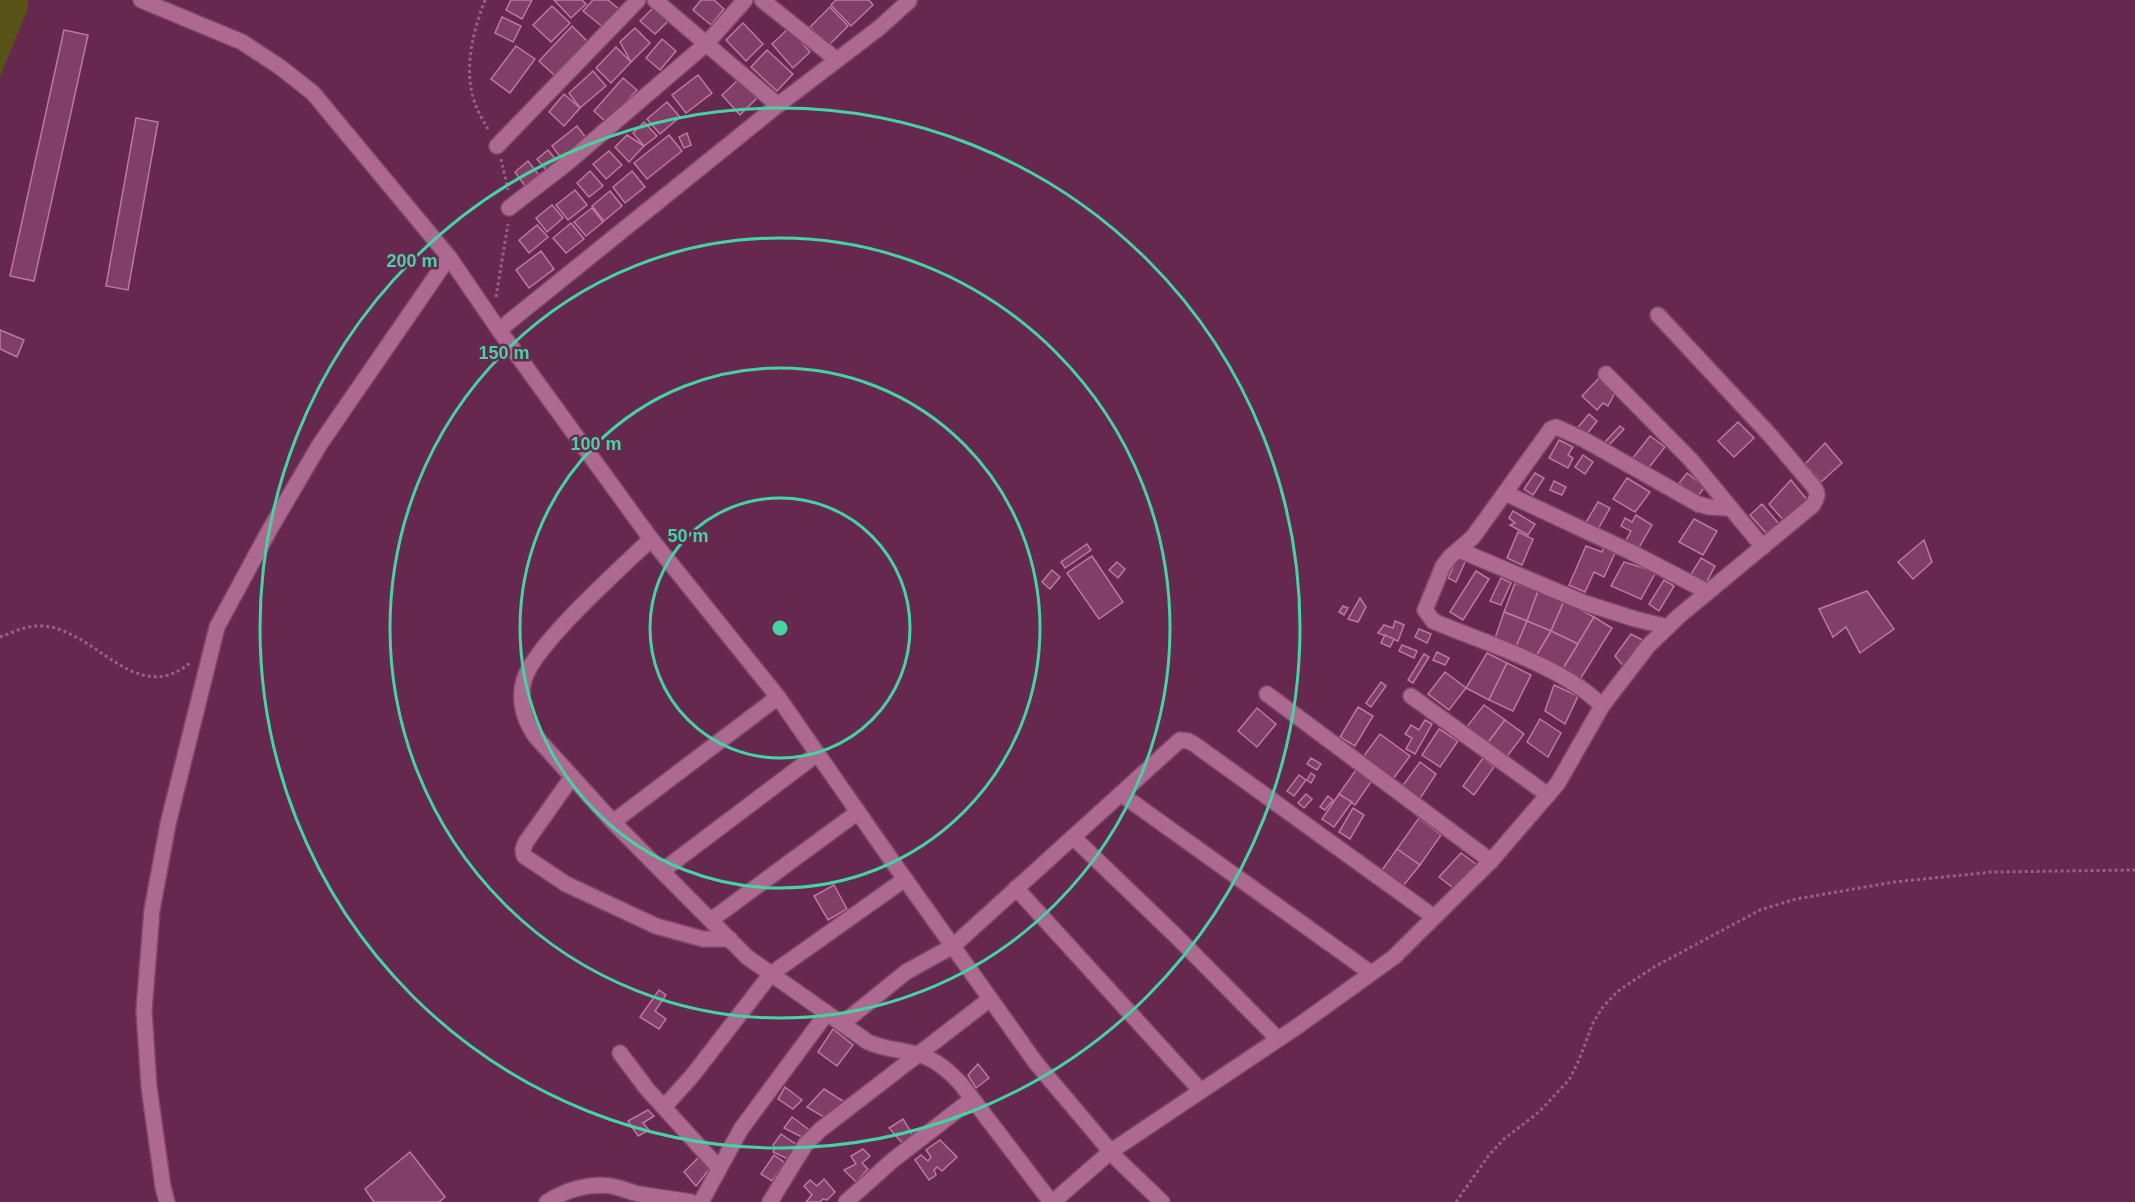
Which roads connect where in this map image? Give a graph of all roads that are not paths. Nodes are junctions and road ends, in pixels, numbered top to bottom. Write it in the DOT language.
graph roads {
  1 [pos="141,0"];
  2 [pos="638,0"];
  3 [pos="655,0"];
  4 [pos="745,0"];
  5 [pos="762,0"];
  6 [pos="909,1"];
  7 [pos="706,44"];
  8 [pos="837,60"];
  9 [pos="778,105"];
  10 [pos="497,146"];
  11 [pos="509,208"];
  12 [pos="449,257"];
  13 [pos="1658,315"];
  14 [pos="499,330"];
  15 [pos="1606,374"];
  16 [pos="1505,493"];
  17 [pos="1730,508"];
  18 [pos="651,539"];
  19 [pos="1762,547"];
  20 [pos="1459,550"];
  21 [pos="1708,592"];
  22 [pos="1668,627"];
  23 [pos="1267,694"];
  24 [pos="1411,696"];
  25 [pos="778,697"];
  26 [pos="1602,706"];
  27 [pos="817,754"];
  28 [pos="572,777"];
  29 [pos="1121,794"];
  30 [pos="1548,795"];
  31 [pos="858,812"];
  32 [pos="613,822"];
  33 [pos="1073,837"];
  34 [pos="1491,861"];
  35 [pos="662,871"];
  36 [pos="905,879"];
  37 [pos="1016,888"];
  38 [pos="1434,917"];
  39 [pos="711,920"];
  40 [pos="730,939"];
  41 [pos="952,946"];
  42 [pos="1371,973"];
  43 [pos="771,974"];
  44 [pos="990,999"];
  45 [pos="827,1013"];
  46 [pos="842,1024"];
  47 [pos="1278,1039"];
  48 [pos="620,1053"];
  49 [pos="919,1055"];
  50 [pos="1201,1091"];
  51 [pos="972,1099"];
  52 [pos="664,1107"];
  53 [pos="1110,1152"];
  54 [pos="719,1168"];
  55 [pos="636,1198"];
  56 [pos="167,1202"];
  57 [pos="547,1202"];
  58 [pos="691,1202"];
  59 [pos="701,1202"];
  60 [pos="770,1202"];
  61 [pos="846,1202"];
  62 [pos="1052,1202"];
  63 [pos="1162,1202"];
  1 -- 12 [label="street"];
  2 -- 10 [label="street"];
  3 -- 7 [label="street"];
  4 -- 7 [label="street"];
  5 -- 8 [label="street"];
  6 -- 8 [label="street"];
  7 -- 9 [label="street"];
  7 -- 11 [label="street"];
  8 -- 9 [label="street"];
  9 -- 14 [label="street"];
  12 -- 14 [label="street"];
  12 -- 56 [label="street"];
  13 -- 19 [label="street"];
  14 -- 18 [label="street"];
  15 -- 17 [label="street"];
  16 -- 17 [label="street"];
  16 -- 20 [label="street"];
  16 -- 21 [label="street"];
  17 -- 19 [label="street"];
  18 -- 25 [label="street"];
  18 -- 28 [label="street"];
  19 -- 21 [label="street"];
  20 -- 22 [label="street"];
  20 -- 26 [label="street"];
  21 -- 22 [label="street"];
  22 -- 26 [label="street"];
  23 -- 34 [label="street"];
  24 -- 30 [label="street"];
  25 -- 27 [label="street"];
  25 -- 32 [label="street"];
  26 -- 30 [label="street"];
  27 -- 31 [label="street"];
  27 -- 35 [label="street"];
  28 -- 32 [label="street"];
  28 -- 40 [label="street"];
  29 -- 33 [label="street"];
  29 -- 38 [label="street"];
  29 -- 42 [label="street"];
  30 -- 34 [label="street"];
  31 -- 36 [label="street"];
  31 -- 39 [label="street"];
  32 -- 35 [label="street"];
  33 -- 37 [label="street"];
  33 -- 47 [label="street"];
  34 -- 38 [label="street"];
  35 -- 39 [label="street"];
  36 -- 41 [label="street"];
  36 -- 43 [label="street"];
  37 -- 41 [label="street"];
  37 -- 50 [label="street"];
  38 -- 42 [label="street"];
  39 -- 40 [label="street"];
  40 -- 43 [label="street"];
  41 -- 44 [label="street"];
  41 -- 46 [label="street"];
  42 -- 47 [label="street"];
  43 -- 45 [label="street"];
  43 -- 52 [label="street"];
  44 -- 49 [label="street"];
  44 -- 53 [label="street"];
  45 -- 46 [label="street"];
  45 -- 54 [label="street"];
  46 -- 49 [label="street"];
  47 -- 50 [label="street"];
  48 -- 52 [label="street"];
  49 -- 51 [label="street"];
  49 -- 60 [label="street"];
  50 -- 53 [label="street"];
  51 -- 61 [label="street"];
  51 -- 62 [label="street"];
  52 -- 54 [label="street"];
  53 -- 62 [label="street"];
  53 -- 63 [label="street"];
  54 -- 59 [label="street"];
  55 -- 57 [label="street"];
  55 -- 58 [label="street"];
}
